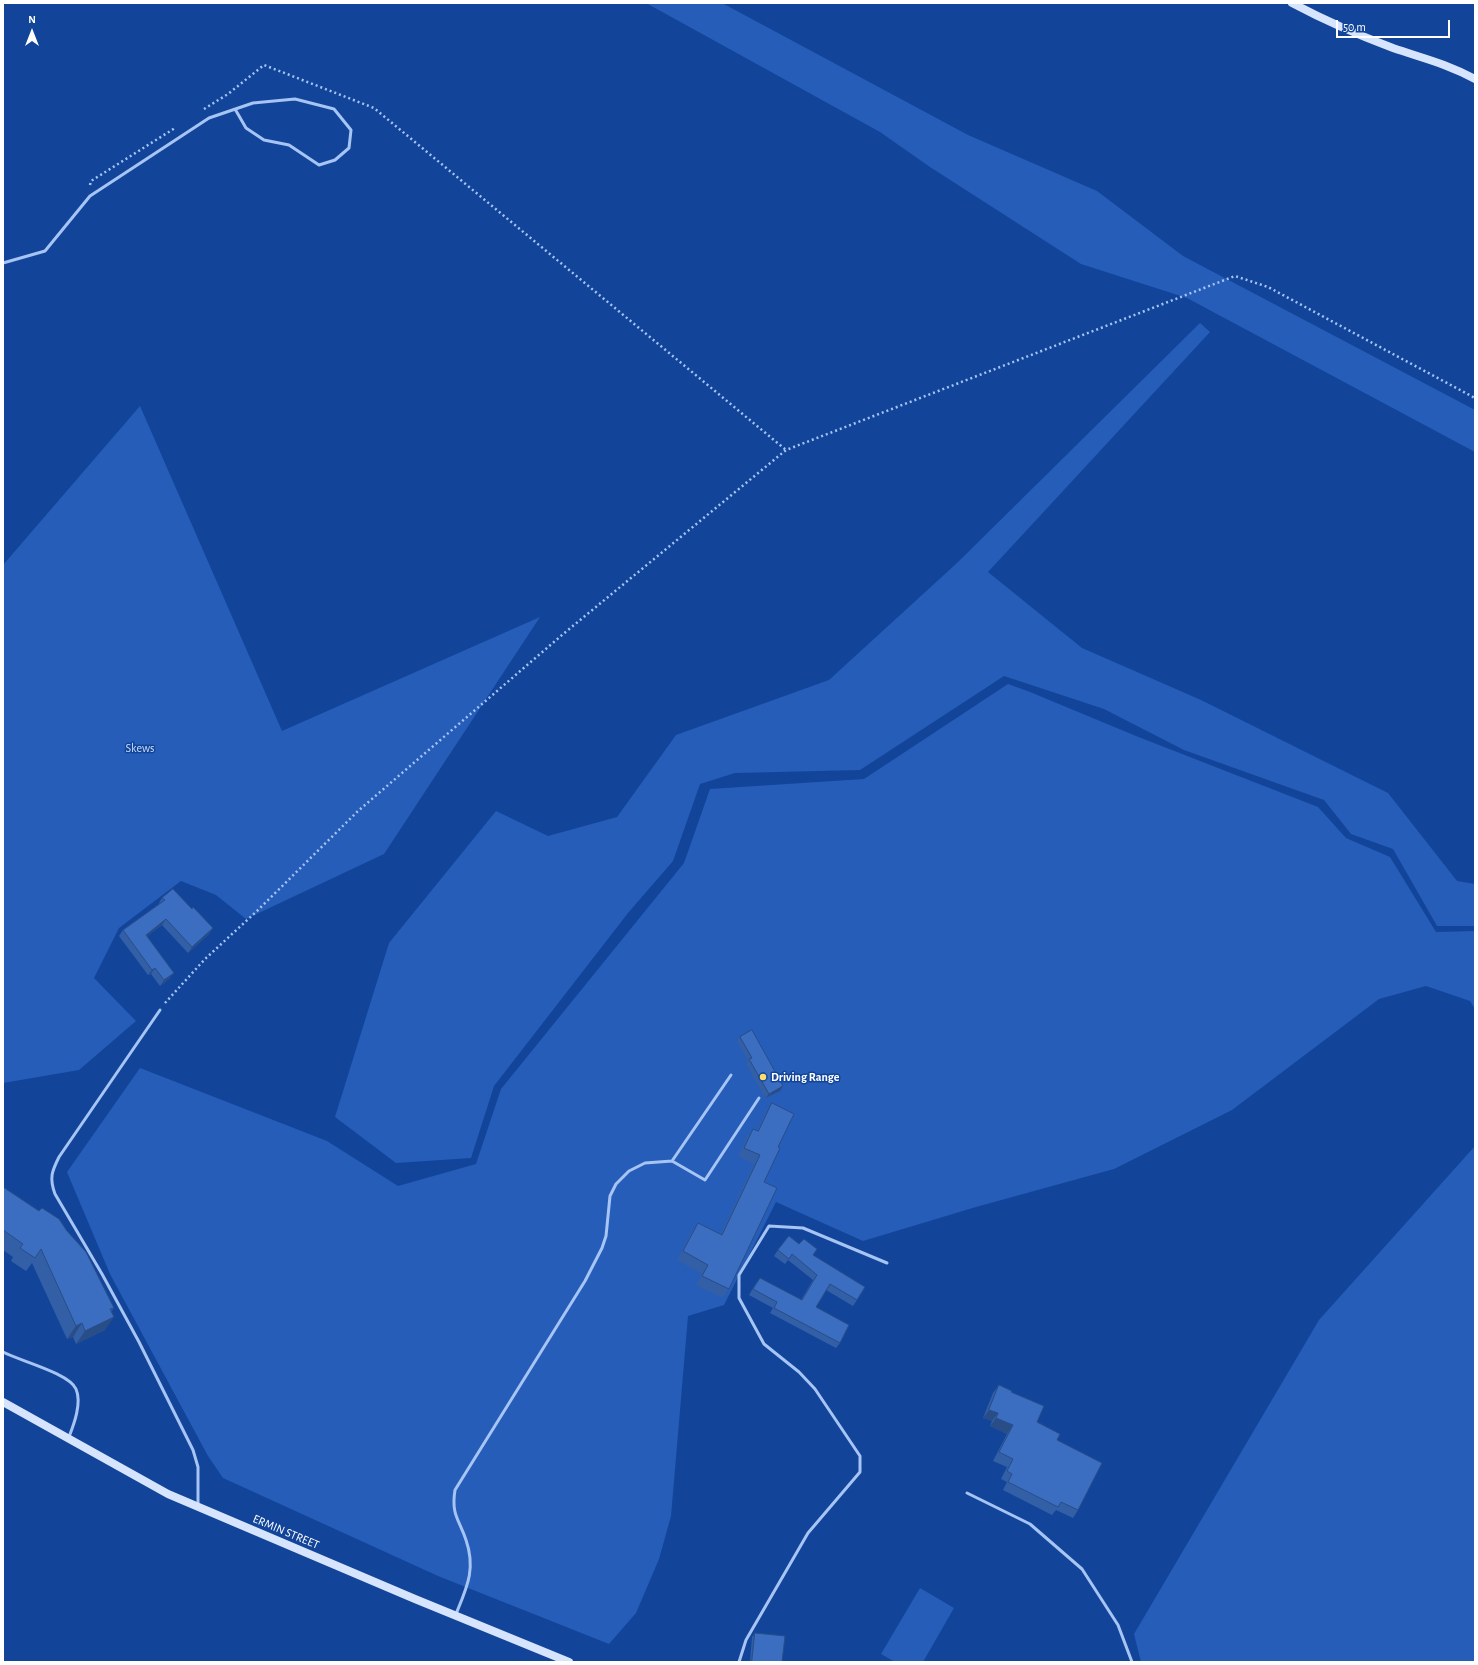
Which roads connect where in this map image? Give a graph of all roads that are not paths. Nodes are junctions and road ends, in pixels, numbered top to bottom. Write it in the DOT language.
graph roads {
  1 [pos="1292,3"];
  2 [pos="1475,79"];
  3 [pos="235,109"];
  4 [pos="3,263"];
  5 [pos="160,1010"];
  6 [pos="731,1075"];
  7 [pos="759,1098"];
  8 [pos="672,1161"];
  9 [pos="887,1263"];
  10 [pos="3,1352"];
  11 [pos="3,1402"];
  12 [pos="68,1438"];
  13 [pos="967,1493"];
  14 [pos="198,1507"];
  15 [pos="455,1616"];
  16 [pos="569,1662"];
  17 [pos="739,1662"];
  18 [pos="1132,1662"];
  1 -- 2 [label="main road"];
  3 -- 3 [label="lane"];
  3 -- 4 [label="lane"];
  5 -- 14 [label="lane"];
  6 -- 8 [label="lane"];
  7 -- 8 [label="lane"];
  8 -- 15 [label="lane"];
  9 -- 17 [label="lane"];
  10 -- 12 [label="lane"];
  11 -- 12 [label="main road, ERMIN STREET"];
  12 -- 14 [label="main road, ERMIN STREET"];
  13 -- 18 [label="lane"];
  14 -- 15 [label="main road, ERMIN STREET"];
  15 -- 16 [label="main road, ERMIN STREET"];
}
